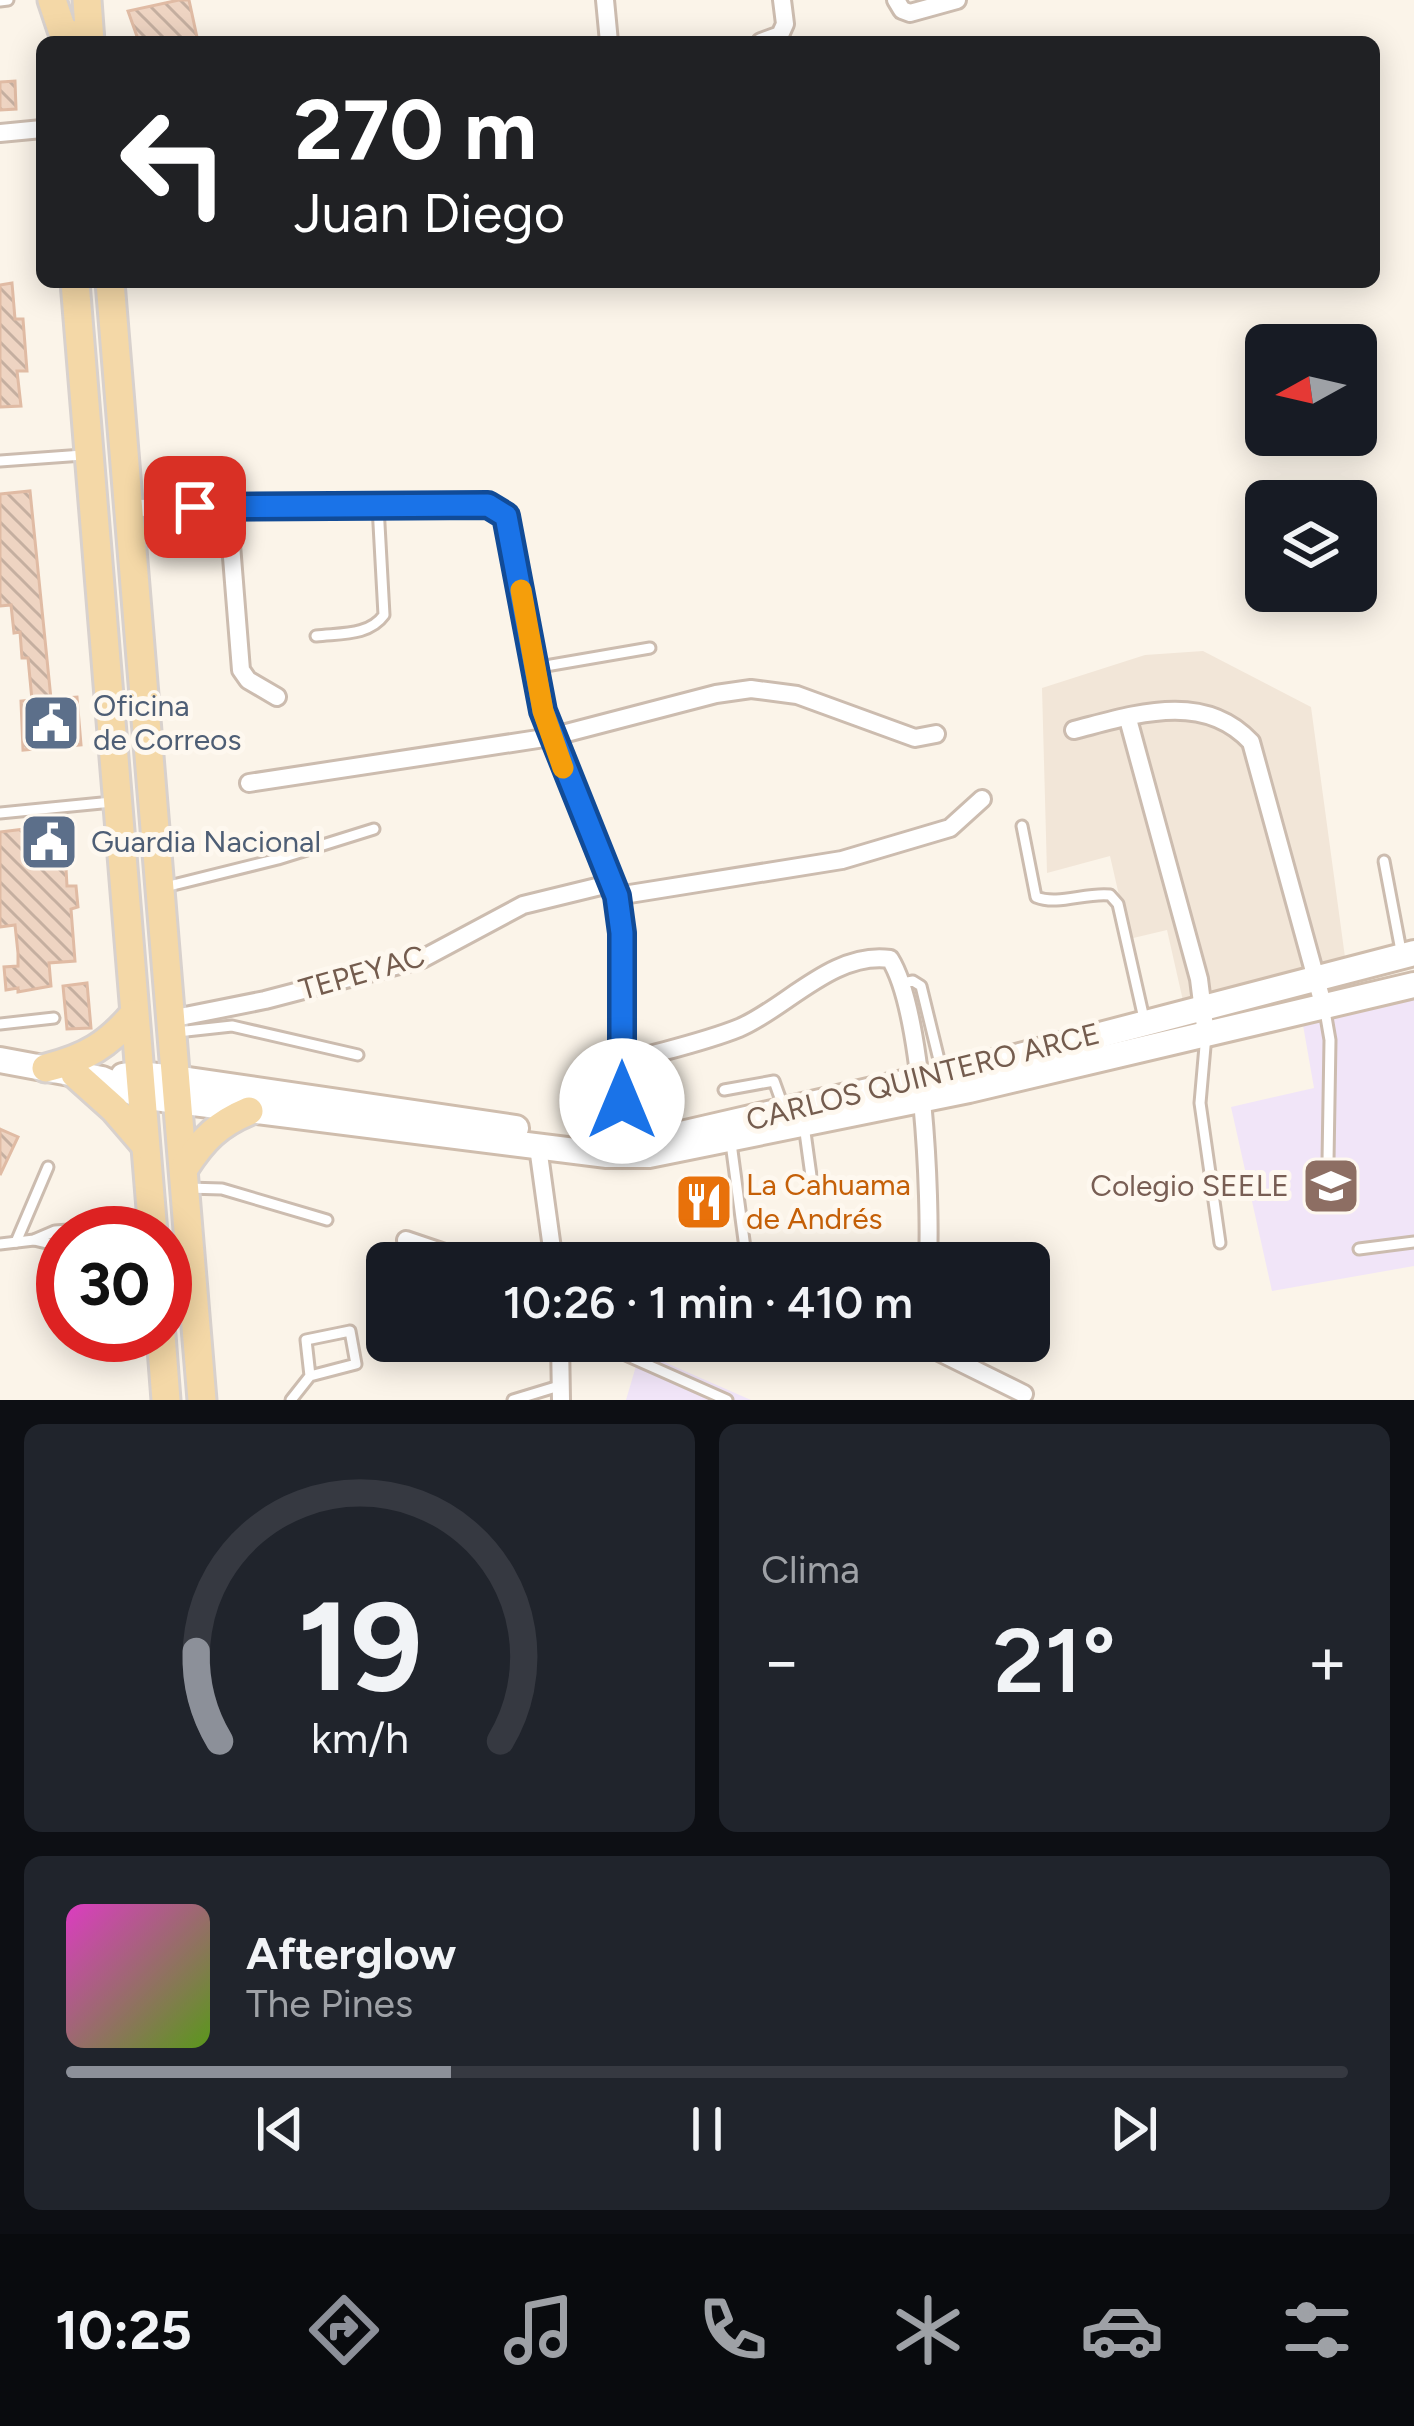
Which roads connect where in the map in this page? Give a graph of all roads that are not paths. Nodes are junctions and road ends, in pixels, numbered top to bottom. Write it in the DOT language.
graph roads {
  1 [pos="52,0"];
  2 [pos="87,0"];
  3 [pos="605,0"];
  4 [pos="782,0"];
  5 [pos="896,0"];
  6 [pos="957,0"];
  7 [pos="55,36"];
  8 [pos="74,36"];
  9 [pos="90,36"];
  10 [pos="608,36"];
  11 [pos="777,36"];
  12 [pos="36,129"];
  13 [pos="0,133"];
  14 [pos="75,288"];
  15 [pos="110,288"];
  16 [pos="89,454"];
  17 [pos="0,461"];
  18 [pos="378,506"];
  19 [pos="228,507"];
  20 [pos="128,508"];
  21 [pos="316,636"];
  22 [pos="650,648"];
  23 [pos="535,668"];
  24 [pos="277,698"];
  25 [pos="1128,719"];
  26 [pos="1074,730"];
  27 [pos="936,734"];
  28 [pos="551,737"];
  29 [pos="250,783"];
  30 [pos="982,800"];
  31 [pos="118,801"];
  32 [pos="0,813"];
  33 [pos="1022,826"];
  34 [pos="374,829"];
  35 [pos="1384,861"];
  36 [pos="160,888"];
  37 [pos="615,890"];
  38 [pos="1408,954"];
  39 [pos="1314,976"];
  40 [pos="1414,985"];
  41 [pos="1323,1004"];
  42 [pos="1205,1006"];
  43 [pos="134,1014"];
  44 [pos="54,1018"];
  45 [pos="1145,1023"];
  46 [pos="0,1024"];
  47 [pos="171,1026"];
  48 [pos="1206,1035"];
  49 [pos="358,1055"];
  50 [pos="0,1060"];
  51 [pos="622,1063"];
  52 [pos="46,1068"];
  53 [pos="89,1077"];
  54 [pos="140,1085"];
  55 [pos="931,1088"];
  56 [pos="176,1090"];
  57 [pos="724,1090"];
  58 [pos="249,1111"];
  59 [pos="380,1118"];
  60 [pos="794,1118"];
  61 [pos="731,1141"];
  62 [pos="145,1145"];
  63 [pos="538,1147"];
  64 [pos="622,1148"];
  65 [pos="1328,1161"];
  66 [pos="48,1167"];
  67 [pos="185,1178"];
  68 [pos="812,1183"];
  69 [pos="151,1206"];
  70 [pos="327,1220"];
  71 [pos="34,1240"];
  72 [pos="406,1240"];
  73 [pos="16,1242"];
  74 [pos="412,1242"];
  75 [pos="551,1242"];
  76 [pos="744,1242"];
  77 [pos="929,1242"];
  78 [pos="1414,1242"];
  79 [pos="1220,1243"];
  80 [pos="0,1244"];
  81 [pos="1359,1249"];
  82 [pos="163,1362"];
  83 [pos="560,1362"];
  84 [pos="642,1362"];
  85 [pos="960,1362"];
  86 [pos="310,1376"];
  87 [pos="561,1393"];
  88 [pos="1024,1394"];
  89 [pos="166,1400"];
  90 [pos="202,1400"];
  91 [pos="291,1400"];
  92 [pos="513,1400"];
  93 [pos="728,1400"];
  1 -- 7 [label="main road"];
  1 -- 8 [label="main road"];
  2 -- 9 [label="main road"];
  3 -- 10 [label="street"];
  4 -- 11 [label="street"];
  5 -- 6 [label="street"];
  12 -- 13 [label="street"];
  14 -- 16 [label="main road"];
  15 -- 20 [label="main road"];
  16 -- 17 [label="lane"];
  16 -- 31 [label="main road"];
  18 -- 19 [label="street"];
  18 -- 21 [label="lane"];
  18 -- 23 [label="street"];
  19 -- 20 [label="street"];
  19 -- 24 [label="street"];
  20 -- 36 [label="main road"];
  22 -- 23 [label="lane"];
  23 -- 28 [label="street"];
  25 -- 26 [label="street"];
  25 -- 39 [label="street"];
  25 -- 42 [label="street"];
  27 -- 28 [label="street"];
  28 -- 29 [label="street"];
  28 -- 37 [label="street"];
  30 -- 37 [label="street, TEPEYAC"];
  31 -- 32 [label="lane"];
  31 -- 43 [label="main road"];
  33 -- 45 [label="lane"];
  34 -- 36 [label="lane"];
  35 -- 38 [label="lane"];
  36 -- 47 [label="main road"];
  37 -- 47 [label="street, TEPEYAC"];
  37 -- 51 [label="street"];
  38 -- 39 [label="main road, CARLOS QUINTERO ARCE"];
  39 -- 41 [label="street"];
  39 -- 42 [label="main road, CARLOS QUINTERO ARCE"];
  40 -- 41 [label="main road, CARLOS QUINTERO ARCE"];
  41 -- 48 [label="main road, CARLOS QUINTERO ARCE"];
  41 -- 65 [label="lane"];
  42 -- 45 [label="main road, CARLOS QUINTERO ARCE"];
  42 -- 48 [label="street"];
  43 -- 52 [label="main road"];
  43 -- 54 [label="main road"];
  44 -- 46 [label="lane"];
  45 -- 55 [label="main road, CARLOS QUINTERO ARCE"];
  47 -- 49 [label="lane"];
  47 -- 56 [label="main road"];
  48 -- 55 [label="main road, CARLOS QUINTERO ARCE"];
  48 -- 79 [label="lane"];
  50 -- 52 [label="main road, CARLOS QUINTERO ARCE"];
  51 -- 55 [label="street"];
  51 -- 64 [label="street"];
  52 -- 53 [label="main road, CARLOS QUINTERO ARCE"];
  53 -- 54 [label="main road, CARLOS QUINTERO ARCE"];
  53 -- 62 [label="main road"];
  54 -- 56 [label="main road, CARLOS QUINTERO ARCE"];
  54 -- 62 [label="main road"];
  55 -- 60 [label="main road, CARLOS QUINTERO ARCE"];
  55 -- 77 [label="street"];
  56 -- 58 [label="main road, CARLOS QUINTERO ARCE"];
  56 -- 59 [label="main road, CARLOS QUINTERO ARCE"];
  56 -- 67 [label="main road"];
  57 -- 60 [label="lane"];
  58 -- 59 [label="main road, CARLOS QUINTERO ARCE"];
  58 -- 67 [label="main road"];
  59 -- 63 [label="main road, CARLOS QUINTERO ARCE"];
  59 -- 64 [label="main road, CARLOS QUINTERO ARCE"];
  60 -- 61 [label="main road, CARLOS QUINTERO ARCE"];
  60 -- 64 [label="main road, CARLOS QUINTERO ARCE"];
  60 -- 68 [label="lane"];
  61 -- 64 [label="main road, CARLOS QUINTERO ARCE"];
  61 -- 76 [label="lane"];
  62 -- 69 [label="main road"];
  63 -- 64 [label="main road, CARLOS QUINTERO ARCE"];
  63 -- 75 [label="street"];
  66 -- 73 [label="lane"];
  67 -- 70 [label="lane"];
  67 -- 90 [label="main road"];
  71 -- 73 [label="lane"];
  72 -- 74 [label="street"];
  73 -- 80 [label="lane"];
  78 -- 81 [label="lane"];
  82 -- 89 [label="main road"];
  83 -- 87 [label="street"];
  84 -- 93 [label="lane"];
  85 -- 88 [label="street"];
  86 -- 86 [label="lane"];
  86 -- 91 [label="lane"];
  87 -- 92 [label="lane"];
}
